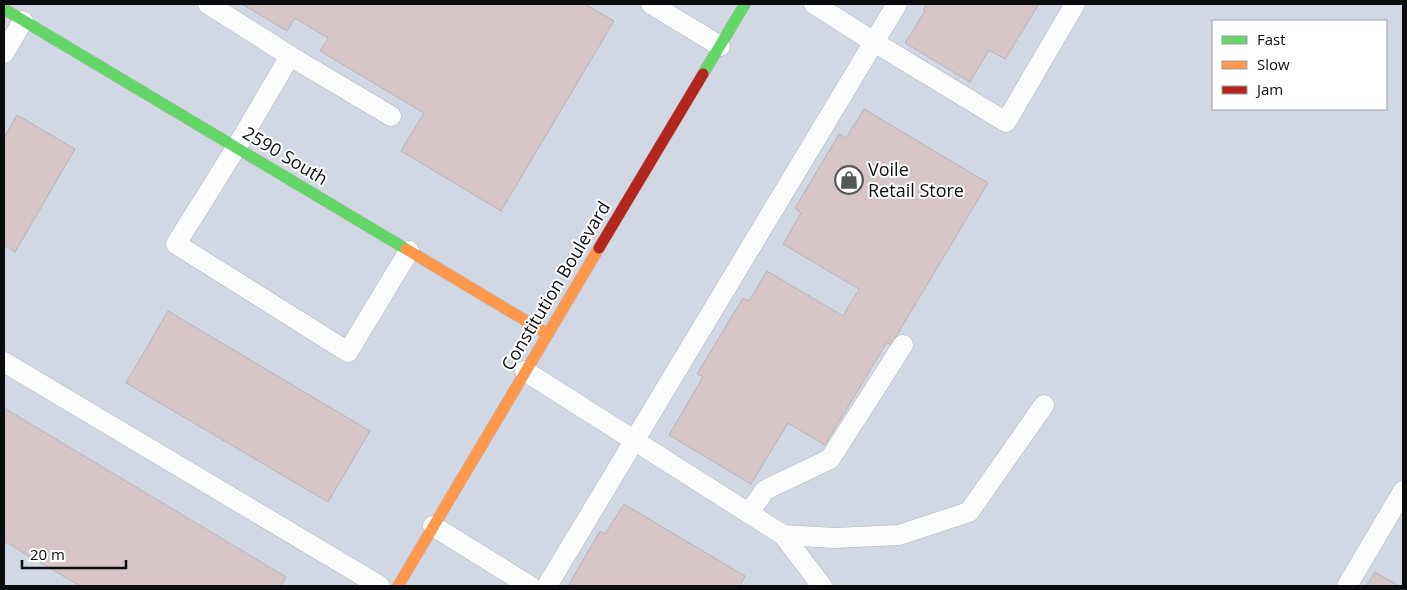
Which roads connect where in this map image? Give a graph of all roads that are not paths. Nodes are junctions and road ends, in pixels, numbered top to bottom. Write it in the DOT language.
graph roads {
  1 [pos="208,4"];
  2 [pos="651,4"];
  3 [pos="745,4"];
  4 [pos="814,4"];
  5 [pos="897,4"];
  6 [pos="1075,4"];
  7 [pos="4,9"];
  8 [pos="23,21"];
  9 [pos="874,42"];
  10 [pos="720,46"];
  11 [pos="4,53"];
  12 [pos="290,56"];
  13 [pos="391,116"];
  14 [pos="236,148"];
  15 [pos="409,251"];
  16 [pos="548,334"];
  17 [pos="903,345"];
  18 [pos="4,362"];
  19 [pos="525,371"];
  20 [pos="1044,405"];
  21 [pos="635,440"];
  22 [pos="1403,491"];
  23 [pos="749,513"];
  24 [pos="434,526"];
  25 [pos="783,535"];
  26 [pos="380,586"];
  27 [pos="398,586"];
  28 [pos="530,586"];
  29 [pos="547,586"];
  30 [pos="822,586"];
  31 [pos="1347,586"];
  1 -- 12 [label="lane"];
  2 -- 10 [label="lane"];
  3 -- 10 [label="street, Constitution Boulevard"];
  4 -- 9 [label="lane"];
  5 -- 9 [label="lane"];
  6 -- 9 [label="lane"];
  7 -- 8 [label="street, 2590 South"];
  8 -- 11 [label="lane"];
  8 -- 14 [label="street, 2590 South"];
  9 -- 21 [label="lane"];
  10 -- 16 [label="street, Constitution Boulevard"];
  12 -- 13 [label="lane"];
  12 -- 14 [label="lane"];
  14 -- 15 [label="street, 2590 South"];
  14 -- 15 [label="lane"];
  15 -- 16 [label="street, 2590 South"];
  16 -- 19 [label="street, Constitution Boulevard"];
  17 -- 23 [label="lane"];
  18 -- 26 [label="lane"];
  19 -- 21 [label="lane"];
  19 -- 24 [label="street, Constitution Boulevard"];
  20 -- 25 [label="lane"];
  21 -- 23 [label="lane"];
  21 -- 29 [label="lane"];
  22 -- 31 [label="lane"];
  23 -- 25 [label="lane"];
  24 -- 27 [label="street, Constitution Boulevard"];
  24 -- 28 [label="lane"];
  25 -- 30 [label="lane"];
}
